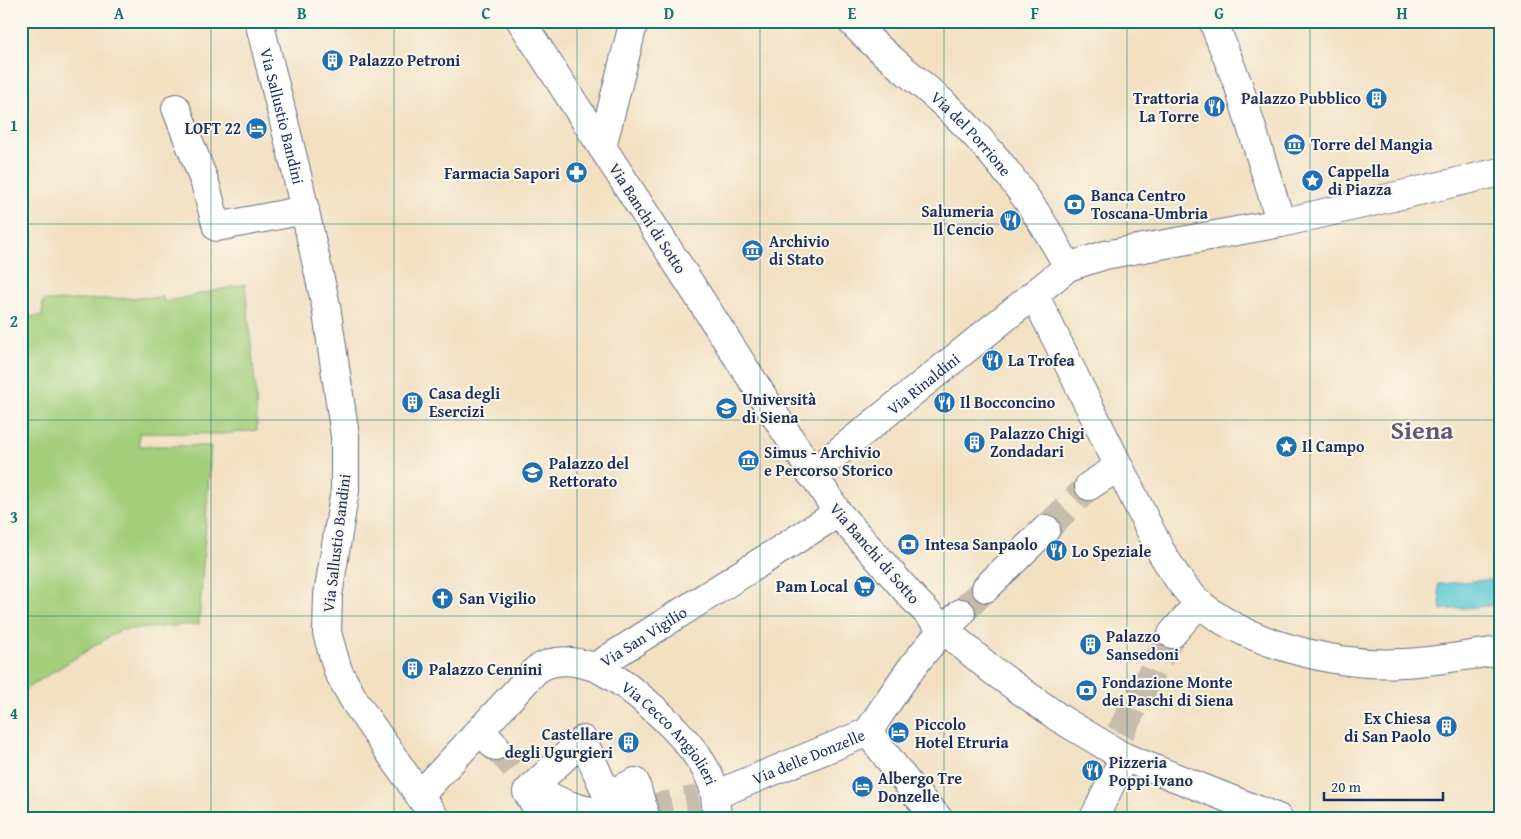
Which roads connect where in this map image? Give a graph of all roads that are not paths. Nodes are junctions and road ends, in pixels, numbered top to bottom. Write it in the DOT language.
graph roads {
  1 [pos="259,21"];
  2 [pos="521,21"];
  3 [pos="634,21"];
  4 [pos="851,21"];
  5 [pos="1213,21"];
  6 [pos="176,108"];
  7 [pos="602,147"];
  8 [pos="1500,172"];
  9 [pos="305,210"];
  10 [pos="1281,223"];
  11 [pos="1068,267"];
  12 [pos="1034,294"];
  13 [pos="1118,468"];
  14 [pos="811,474"];
  15 [pos="1089,486"];
  16 [pos="838,512"];
  17 [pos="1046,529"];
  18 [pos="986,588"];
  19 [pos="1198,603"];
  20 [pos="952,621"];
  21 [pos="1172,634"];
  22 [pos="1500,651"];
  23 [pos="595,667"];
  24 [pos="868,732"];
  25 [pos="1118,747"];
  26 [pos="534,787"];
  27 [pos="420,795"];
  28 [pos="710,804"];
  29 [pos="644,809"];
  30 [pos="435,818"];
  31 [pos="543,818"];
  32 [pos="604,818"];
  33 [pos="938,818"];
  34 [pos="1094,818"];
  35 [pos="1278,818"];
  1 -- 9 [label="street, Via Sallustio Bandini"];
  2 -- 7 [label="street, Via Banchi di Sotto"];
  3 -- 7 [label="street"];
  4 -- 11 [label="street, Via del Porrione"];
  5 -- 10 [label="street"];
  6 -- 9 [label="street"];
  7 -- 14 [label="street, Via Banchi di Sotto"];
  8 -- 10 [label="street"];
  9 -- 27 [label="street, Via Sallustio Bandini"];
  10 -- 11 [label="street"];
  11 -- 12 [label="street"];
  12 -- 13 [label="street"];
  12 -- 14 [label="street, Via Rinaldini"];
  13 -- 15 [label="street"];
  13 -- 19 [label="street"];
  14 -- 16 [label="street, Via Banchi di Sotto"];
  16 -- 20 [label="street, Via Banchi di Sotto"];
  16 -- 23 [label="street, Via San Vigilio"];
  17 -- 18 [label="street"];
  19 -- 21 [label="street"];
  19 -- 22 [label="street"];
  20 -- 24 [label="street, Via delle Donzelle"];
  20 -- 25 [label="street, Via Banchi di Sotto"];
  23 -- 27 [label="street, Via San Vigilio"];
  23 -- 28 [label="street, Via Cecco Angiolieri"];
  24 -- 28 [label="street, Via delle Donzelle"];
  24 -- 33 [label="street"];
  25 -- 34 [label="street"];
  25 -- 35 [label="street, Via Banchi di Sotto"];
  26 -- 29 [label="street"];
  26 -- 29 [label="street"];
  26 -- 31 [label="street"];
  27 -- 30 [label="street, Via Sallustio Bandini"];
  29 -- 32 [label="street"];
}
